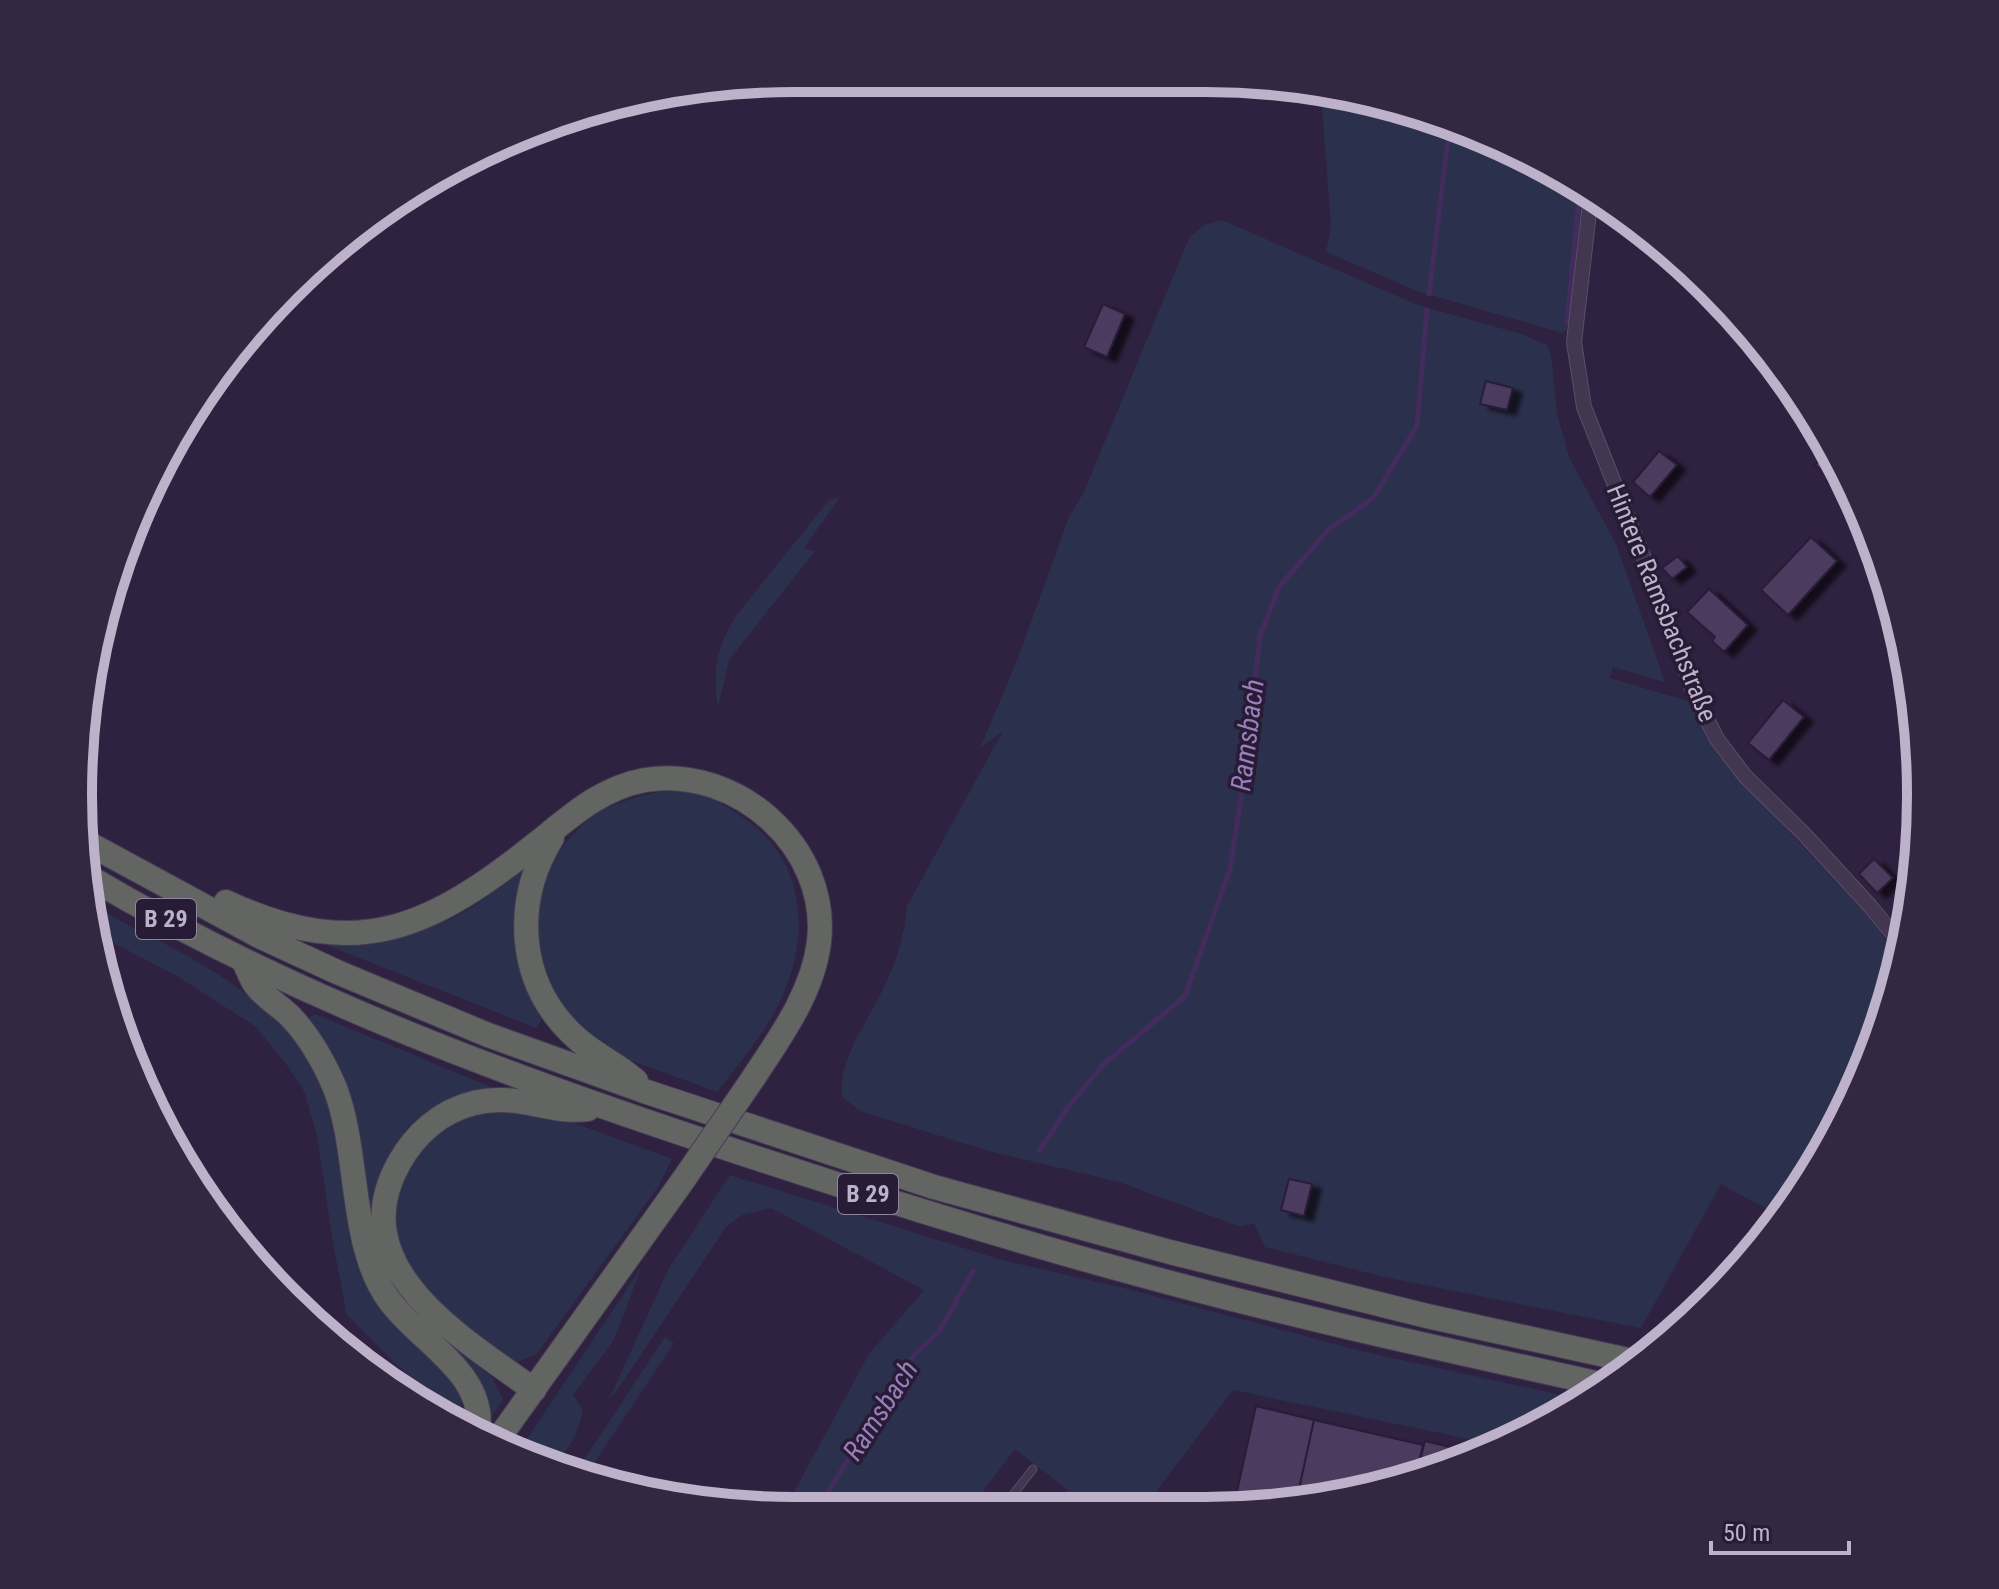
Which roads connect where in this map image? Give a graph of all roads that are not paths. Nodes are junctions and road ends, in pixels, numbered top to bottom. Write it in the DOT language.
graph roads {
  1 [pos="1590,207"];
  2 [pos="566,820"];
  3 [pos="95,847"];
  4 [pos="152,880"];
  5 [pos="98,882"];
  6 [pos="1893,934"];
  7 [pos="243,960"];
  8 [pos="647,1092"];
  9 [pos="602,1108"];
  10 [pos="1623,1359"];
  11 [pos="1591,1382"];
  12 [pos="534,1390"];
  13 [pos="478,1422"];
  14 [pos="502,1433"];
  15 [pos="1033,1469"];
  16 [pos="1013,1497"];
  1 -- 6 [label="street, Hintere Ramsbachstraße"];
  2 -- 4 [label="highway"];
  2 -- 8 [label="highway"];
  2 -- 12 [label="highway, bridge"];
  3 -- 4 [label="highway, B 29"];
  4 -- 8 [label="highway, B 29"];
  5 -- 7 [label="highway, B 29"];
  7 -- 9 [label="highway, B 29"];
  7 -- 13 [label="highway"];
  8 -- 10 [label="highway, B 29"];
  9 -- 11 [label="highway, B 29"];
  9 -- 12 [label="highway"];
  12 -- 14 [label="highway"];
  15 -- 16 [label="lane"];
}
